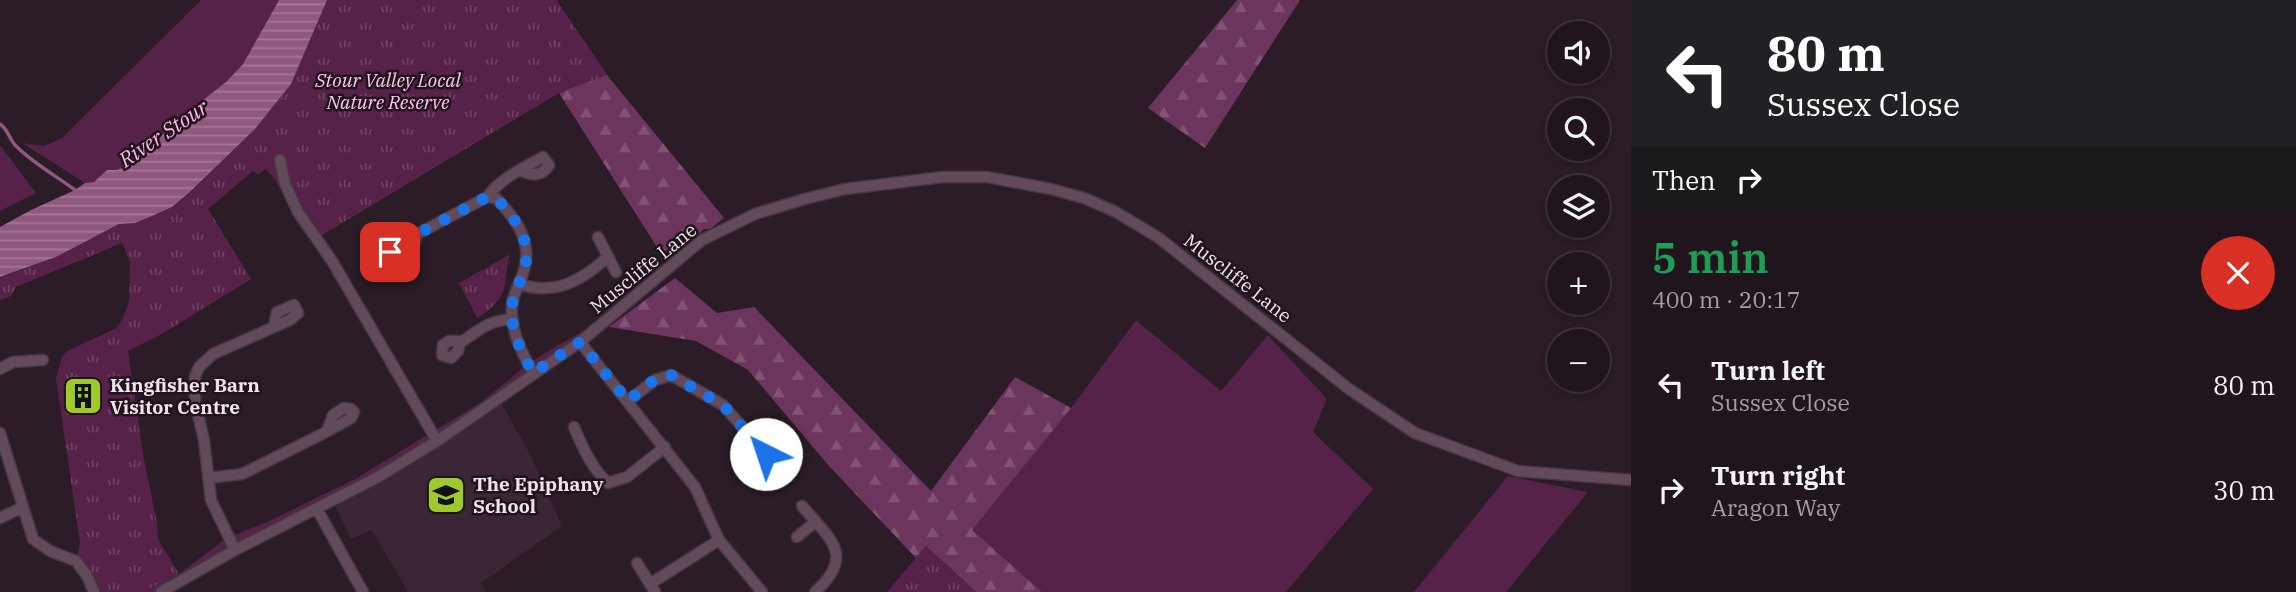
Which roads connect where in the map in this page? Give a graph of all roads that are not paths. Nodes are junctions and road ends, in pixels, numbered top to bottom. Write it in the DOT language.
graph roads {
  1 [pos="279,160"];
  2 [pos="520,170"];
  3 [pos="487,197"];
  4 [pos="418,234"];
  5 [pos="598,237"];
  6 [pos="608,257"];
  7 [pos="616,272"];
  8 [pos="519,284"];
  9 [pos="513,320"];
  10 [pos="274,326"];
  11 [pos="580,342"];
  12 [pos="460,343"];
  13 [pos="43,360"];
  14 [pos="0,369"];
  15 [pos="533,373"];
  16 [pos="628,401"];
  17 [pos="574,427"];
  18 [pos="327,431"];
  19 [pos="0,433"];
  20 [pos="437,441"];
  21 [pos="665,447"];
  22 [pos="766,454"];
  23 [pos="208,478"];
  24 [pos="1631,480"];
  25 [pos="802,506"];
  26 [pos="21,508"];
  27 [pos="317,509"];
  28 [pos="0,518"];
  29 [pos="815,522"];
  30 [pos="797,537"];
  31 [pos="719,540"];
  32 [pos="235,550"];
  33 [pos="636,563"];
  34 [pos="652,588"];
  35 [pos="94,592"];
  36 [pos="161,592"];
  37 [pos="363,592"];
  38 [pos="762,592"];
  39 [pos="815,592"];
  1 -- 20 [label="street"];
  2 -- 3 [label="street"];
  3 -- 4 [label="street"];
  3 -- 8 [label="street"];
  5 -- 6 [label="street"];
  6 -- 7 [label="street"];
  6 -- 8 [label="street"];
  8 -- 9 [label="street"];
  9 -- 12 [label="street"];
  9 -- 15 [label="street"];
  10 -- 23 [label="street"];
  11 -- 15 [label="street, Muscliffe Lane"];
  11 -- 16 [label="street"];
  11 -- 24 [label="street, Muscliffe Lane"];
  13 -- 14 [label="street"];
  15 -- 20 [label="street, Muscliffe Lane"];
  16 -- 21 [label="street"];
  16 -- 22 [label="street"];
  17 -- 21 [label="street"];
  18 -- 23 [label="street"];
  19 -- 26 [label="street"];
  20 -- 27 [label="street, Muscliffe Lane"];
  21 -- 31 [label="street"];
  23 -- 32 [label="street"];
  25 -- 29 [label="street"];
  26 -- 28 [label="street"];
  26 -- 35 [label="street"];
  27 -- 32 [label="street, Muscliffe Lane"];
  27 -- 37 [label="street"];
  29 -- 30 [label="street"];
  29 -- 39 [label="street"];
  31 -- 34 [label="street"];
  31 -- 38 [label="street"];
  32 -- 36 [label="street, Muscliffe Lane"];
  33 -- 34 [label="street"];
}
